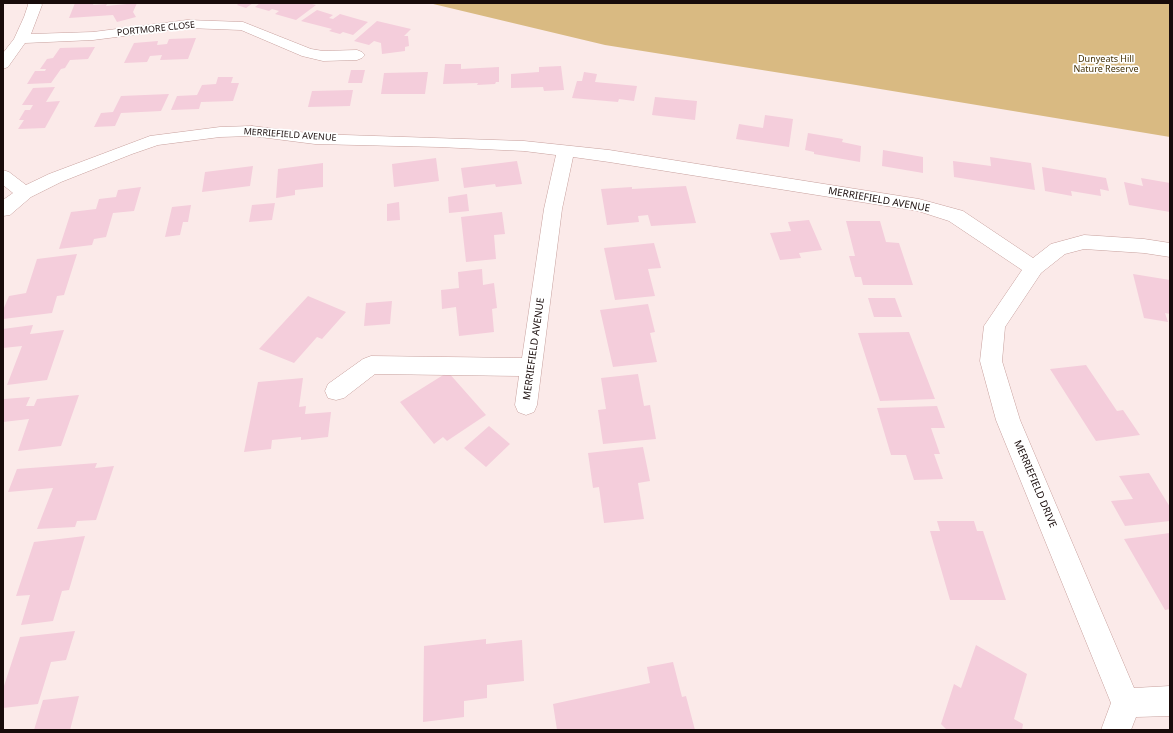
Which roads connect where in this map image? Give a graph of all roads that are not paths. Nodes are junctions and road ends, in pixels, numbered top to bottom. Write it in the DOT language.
graph roads {
  1 [pos="34,3"];
  2 [pos="21,39"];
  3 [pos="357,55"];
  4 [pos="3,64"];
  5 [pos="566,151"];
  6 [pos="3,176"];
  7 [pos="25,193"];
  8 [pos="3,210"];
  9 [pos="1170,250"];
  10 [pos="1034,268"];
  11 [pos="531,367"];
  12 [pos="336,391"];
  13 [pos="526,405"];
  14 [pos="1170,701"];
  15 [pos="1126,703"];
  16 [pos="1116,730"];
  1 -- 2 [label="street"];
  2 -- 3 [label="street, PORTMORE CLOSE"];
  2 -- 4 [label="street"];
  5 -- 7 [label="street, MERRIEFIELD AVENUE"];
  5 -- 10 [label="street, MERRIEFIELD AVENUE"];
  5 -- 11 [label="street, MERRIEFIELD AVENUE"];
  6 -- 7 [label="street"];
  7 -- 8 [label="street, MERRIEFIELD AVENUE"];
  9 -- 10 [label="street"];
  10 -- 15 [label="street, MERRIEFIELD DRIVE"];
  11 -- 12 [label="street"];
  11 -- 13 [label="street, MERRIEFIELD AVENUE"];
  14 -- 15 [label="street"];
  15 -- 16 [label="street"];
}
